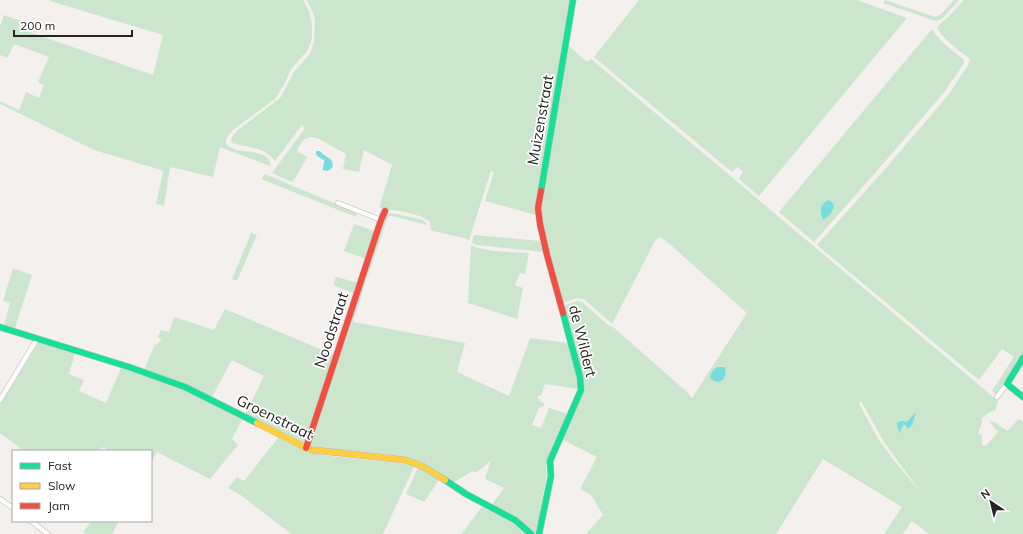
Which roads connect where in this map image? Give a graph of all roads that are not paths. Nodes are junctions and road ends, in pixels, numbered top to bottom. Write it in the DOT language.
graph roads {
  1 [pos="572,0"];
  2 [pos="338,203"];
  3 [pos="385,211"];
  4 [pos="381,220"];
  5 [pos="545,244"];
  6 [pos="0,328"];
  7 [pos="37,339"];
  8 [pos="1023,358"];
  9 [pos="1007,384"];
  10 [pos="997,397"];
  11 [pos="1023,397"];
  12 [pos="0,400"];
  13 [pos="306,448"];
  14 [pos="0,499"];
  15 [pos="12,507"];
  16 [pos="32,522"];
  17 [pos="48,534"];
  18 [pos="531,534"];
  19 [pos="539,534"];
  1 -- 5 [label="street, Muizenstraat"];
  2 -- 4 [label="street"];
  3 -- 4 [label="street, Noodstraat"];
  4 -- 13 [label="street, Noodstraat"];
  5 -- 19 [label="street, de Wildert"];
  6 -- 7 [label="street, Groenstraat"];
  7 -- 12 [label="street"];
  7 -- 13 [label="street, Groenstraat"];
  8 -- 9 [label="street"];
  9 -- 10 [label="street"];
  9 -- 11 [label="street"];
  13 -- 18 [label="street, Groenstraat"];
  14 -- 15 [label="street"];
  16 -- 17 [label="street"];
}
